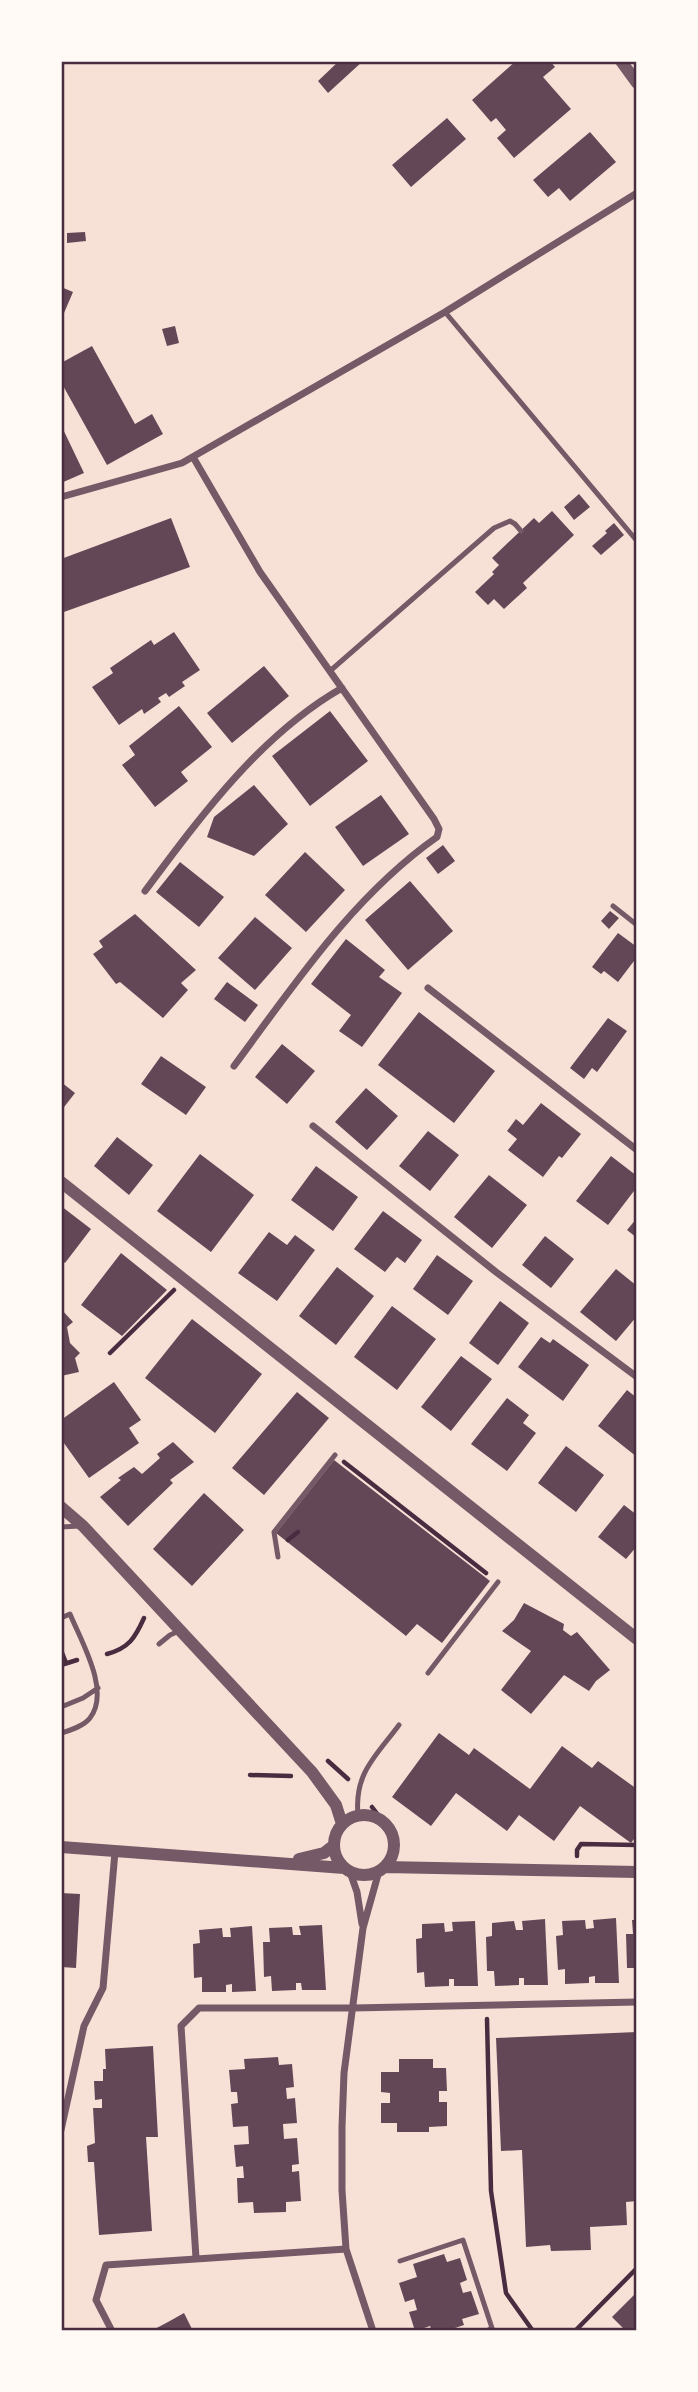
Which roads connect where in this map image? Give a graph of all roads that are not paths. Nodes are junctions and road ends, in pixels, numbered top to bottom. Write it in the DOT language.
graph roads {
  1 [pos="621,61"];
  2 [pos="637,83"];
  3 [pos="637,192"];
  4 [pos="445,312"];
  5 [pos="193,457"];
  6 [pos="61,497"];
  7 [pos="521,531"];
  8 [pos="637,541"];
  9 [pos="330,671"];
  10 [pos="342,688"];
  11 [pos="145,891"];
  12 [pos="613,906"];
  13 [pos="637,925"];
  14 [pos="428,988"];
  15 [pos="234,1066"];
  16 [pos="313,1126"];
  17 [pos="637,1150"];
  18 [pos="61,1182"];
  19 [pos="637,1377"];
  20 [pos="335,1455"];
  21 [pos="61,1507"];
  22 [pos="83,1526"];
  23 [pos="61,1527"];
  24 [pos="278,1558"];
  25 [pos="498,1582"];
  26 [pos="61,1618"];
  27 [pos="181,1631"];
  28 [pos="637,1639"];
  29 [pos="159,1644"];
  30 [pos="428,1673"];
  31 [pos="98,1688"];
  32 [pos="61,1707"];
  33 [pos="399,1725"];
  34 [pos="61,1733"];
  35 [pos="358,1815"];
  36 [pos="342,1824"];
  37 [pos="334,1846"];
  38 [pos="61,1847"];
  39 [pos="115,1852"];
  40 [pos="274,1861"];
  41 [pos="382,1869"];
  42 [pos="347,1870"];
  43 [pos="637,1872"];
  44 [pos="363,1928"];
  45 [pos="637,2001"];
  46 [pos="353,2008"];
  47 [pos="61,2130"];
  48 [pos="346,2249"];
  49 [pos="196,2258"];
  50 [pos="400,2261"];
  51 [pos="491,2330"];
  52 [pos="111,2331"];
  53 [pos="373,2331"];
  1 -- 2 [label="street"];
  3 -- 4 [label="street"];
  4 -- 5 [label="street"];
  4 -- 8 [label="lane"];
  5 -- 6 [label="street"];
  5 -- 9 [label="street"];
  7 -- 9 [label="lane"];
  9 -- 10 [label="street"];
  10 -- 11 [label="street"];
  10 -- 15 [label="street"];
  12 -- 13 [label="lane"];
  14 -- 17 [label="street"];
  16 -- 19 [label="street"];
  18 -- 28 [label="street"];
  20 -- 24 [label="lane"];
  21 -- 22 [label="street"];
  22 -- 23 [label="lane"];
  22 -- 27 [label="street"];
  25 -- 30 [label="lane"];
  26 -- 31 [label="lane"];
  27 -- 29 [label="lane"];
  27 -- 36 [label="street"];
  31 -- 32 [label="lane"];
  31 -- 34 [label="lane"];
  33 -- 35 [label="lane"];
  35 -- 36 [label="street"];
  35 -- 41 [label="street"];
  36 -- 37 [label="street"];
  37 -- 40 [label="street"];
  37 -- 42 [label="street"];
  38 -- 39 [label="street"];
  39 -- 40 [label="street"];
  39 -- 47 [label="street"];
  40 -- 42 [label="street"];
  41 -- 42 [label="street"];
  41 -- 43 [label="street"];
  41 -- 44 [label="street"];
  42 -- 44 [label="street"];
  44 -- 46 [label="street"];
  45 -- 46 [label="street"];
  46 -- 48 [label="street"];
  46 -- 49 [label="street"];
  48 -- 49 [label="street"];
  48 -- 53 [label="street"];
  49 -- 52 [label="street"];
  50 -- 51 [label="lane"];
}
